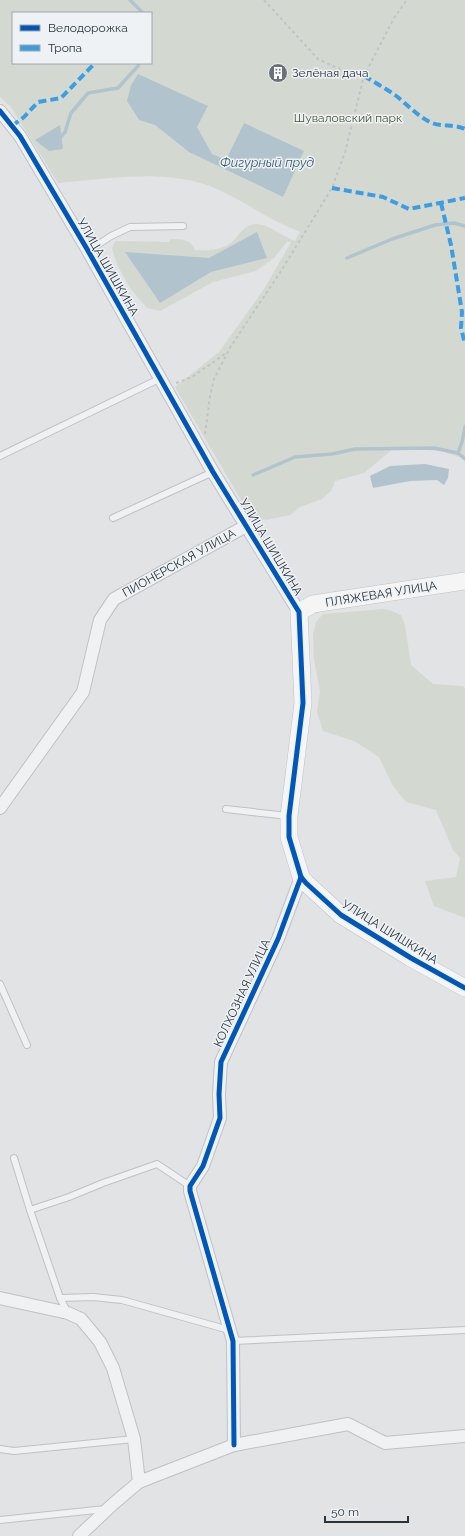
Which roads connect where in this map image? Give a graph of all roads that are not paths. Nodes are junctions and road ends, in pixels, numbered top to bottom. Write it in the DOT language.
graph roads {
  1 [pos="0,111"];
  2 [pos="183,226"];
  3 [pos="87,249"];
  4 [pos="162,383"];
  5 [pos="0,456"];
  6 [pos="213,472"];
  7 [pos="113,518"];
  8 [pos="246,526"];
  9 [pos="465,581"];
  10 [pos="299,612"];
  11 [pos="0,808"];
  12 [pos="226,809"];
  13 [pos="289,816"];
  14 [pos="301,877"];
  15 [pos="0,984"];
  16 [pos="465,988"];
  17 [pos="27,1045"];
  18 [pos="14,1158"];
  19 [pos="190,1186"];
  20 [pos="30,1210"];
  21 [pos="0,1298"];
  22 [pos="60,1298"];
  23 [pos="68,1313"];
  24 [pos="229,1330"];
  25 [pos="465,1330"];
  26 [pos="233,1341"];
  27 [pos="465,1436"];
  28 [pos="134,1439"];
  29 [pos="234,1445"];
  30 [pos="0,1449"];
  31 [pos="139,1482"];
  32 [pos="107,1509"];
  33 [pos="0,1520"];
  34 [pos="79,1536"];
  1 -- 3 [label="street, УЛИЦА ШИШКИНА"];
  2 -- 3 [label="lane"];
  3 -- 4 [label="street, УЛИЦА ШИШКИНА"];
  4 -- 5 [label="lane"];
  4 -- 6 [label="street, УЛИЦА ШИШКИНА"];
  6 -- 7 [label="lane"];
  6 -- 8 [label="street, УЛИЦА ШИШКИНА"];
  8 -- 10 [label="street, УЛИЦА ШИШКИНА"];
  8 -- 11 [label="street, ПИОНЕРСКАЯ УЛИЦА"];
  9 -- 10 [label="street, ПЛЯЖЕВАЯ УЛИЦА"];
  10 -- 13 [label="street, УЛИЦА ШИШКИНА"];
  12 -- 13 [label="lane"];
  13 -- 14 [label="street, УЛИЦА ШИШКИНА"];
  14 -- 16 [label="street, УЛИЦА ШИШКИНА"];
  14 -- 19 [label="street, КОЛХОЗНАЯ УЛИЦА"];
  15 -- 17 [label="lane"];
  18 -- 20 [label="lane"];
  19 -- 20 [label="lane"];
  19 -- 24 [label="street"];
  20 -- 22 [label="lane"];
  21 -- 23 [label="street"];
  22 -- 23 [label="lane"];
  22 -- 24 [label="lane"];
  23 -- 28 [label="street"];
  24 -- 26 [label="street"];
  25 -- 26 [label="lane"];
  26 -- 29 [label="street"];
  27 -- 29 [label="street"];
  28 -- 30 [label="lane"];
  28 -- 31 [label="street"];
  29 -- 31 [label="street"];
  31 -- 32 [label="street"];
  32 -- 33 [label="lane"];
  32 -- 34 [label="street"];
}
